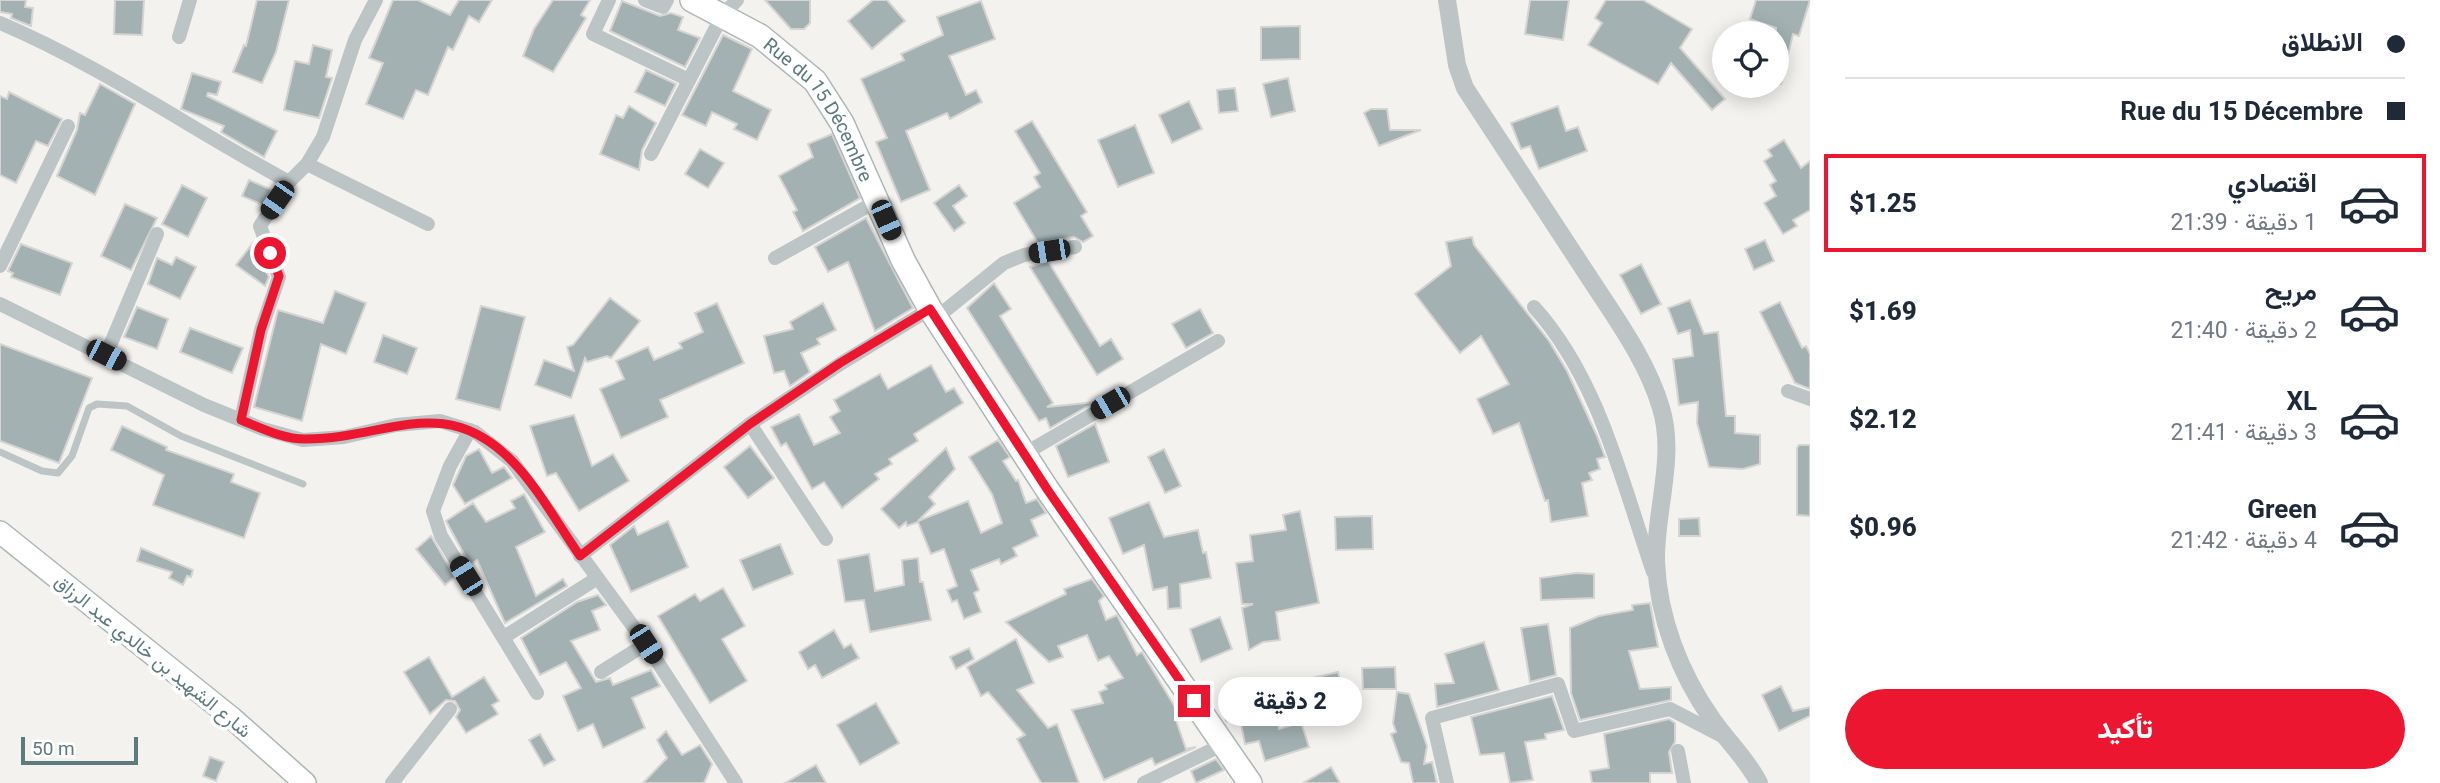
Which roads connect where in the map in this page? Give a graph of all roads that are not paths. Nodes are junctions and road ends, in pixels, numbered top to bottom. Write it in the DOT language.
graph roads {
  1 [pos="190,0"];
  2 [pos="376,0"];
  3 [pos="609,0"];
  4 [pos="645,0"];
  5 [pos="667,0"];
  6 [pos="692,0"];
  7 [pos="1447,0"];
  8 [pos="733,4"];
  9 [pos="0,23"];
  10 [pos="179,37"];
  11 [pos="689,80"];
  12 [pos="68,126"];
  13 [pos="651,154"];
  14 [pos="307,164"];
  15 [pos="289,182"];
  16 [pos="877,201"];
  17 [pos="428,224"];
  18 [pos="157,234"];
  19 [pos="1075,247"];
  20 [pos="775,258"];
  21 [pos="0,266"];
  22 [pos="0,304"];
  23 [pos="1534,307"];
  24 [pos="933,314"];
  25 [pos="1218,341"];
  26 [pos="106,355"];
  27 [pos="1788,391"];
  28 [pos="1810,400"];
  29 [pos="241,420"];
  30 [pos="750,424"];
  31 [pos="470,430"];
  32 [pos="0,452"];
  33 [pos="1024,454"];
  34 [pos="303,484"];
  35 [pos="0,532"];
  36 [pos="826,539"];
  37 [pos="580,556"];
  38 [pos="596,579"];
  39 [pos="1662,596"];
  40 [pos="504,637"];
  41 [pos="646,644"];
  42 [pos="601,672"];
  43 [pos="537,693"];
  44 [pos="450,709"];
  45 [pos="1727,738"];
  46 [pos="1224,744"];
  47 [pos="1678,751"];
  48 [pos="305,783"];
  49 [pos="392,783"];
  50 [pos="736,783"];
  51 [pos="1144,783"];
  52 [pos="1250,783"];
  53 [pos="1447,783"];
  54 [pos="1684,783"];
  55 [pos="1759,783"];
  1 -- 10 [label="street"];
  2 -- 14 [label="street"];
  3 -- 11 [label="street"];
  4 -- 5 [label="street"];
  6 -- 8 [label="main road, Rue du 15 Décembre"];
  7 -- 39 [label="street"];
  8 -- 11 [label="street"];
  8 -- 16 [label="main road, Rue du 15 Décembre"];
  9 -- 15 [label="street"];
  11 -- 13 [label="street"];
  12 -- 21 [label="street"];
  14 -- 15 [label="street"];
  14 -- 17 [label="street"];
  15 -- 29 [label="street"];
  16 -- 20 [label="street"];
  16 -- 24 [label="main road, Rue du 15 Décembre"];
  18 -- 26 [label="street"];
  19 -- 24 [label="street"];
  22 -- 26 [label="street"];
  23 -- 39 [label="street"];
  24 -- 30 [label="street"];
  24 -- 33 [label="main road, Rue du 15 Décembre"];
  25 -- 33 [label="street"];
  26 -- 29 [label="street"];
  27 -- 28 [label="street"];
  29 -- 31 [label="street"];
  30 -- 36 [label="street"];
  30 -- 37 [label="street"];
  31 -- 37 [label="street"];
  31 -- 40 [label="street"];
  32 -- 34 [label="lane"];
  33 -- 46 [label="main road, Rue du 15 Décembre"];
  35 -- 48 [label="main road, شارع الشهيد بن خالدي عبد الرزاق"];
  37 -- 38 [label="street"];
  38 -- 40 [label="street"];
  38 -- 41 [label="street"];
  39 -- 45 [label="street"];
  40 -- 43 [label="street"];
  41 -- 42 [label="street"];
  41 -- 50 [label="street"];
  44 -- 49 [label="street"];
  45 -- 53 [label="street"];
  45 -- 55 [label="street"];
  46 -- 51 [label="street"];
  46 -- 52 [label="main road, Rue du 15 Décembre"];
  47 -- 54 [label="street"];
}
